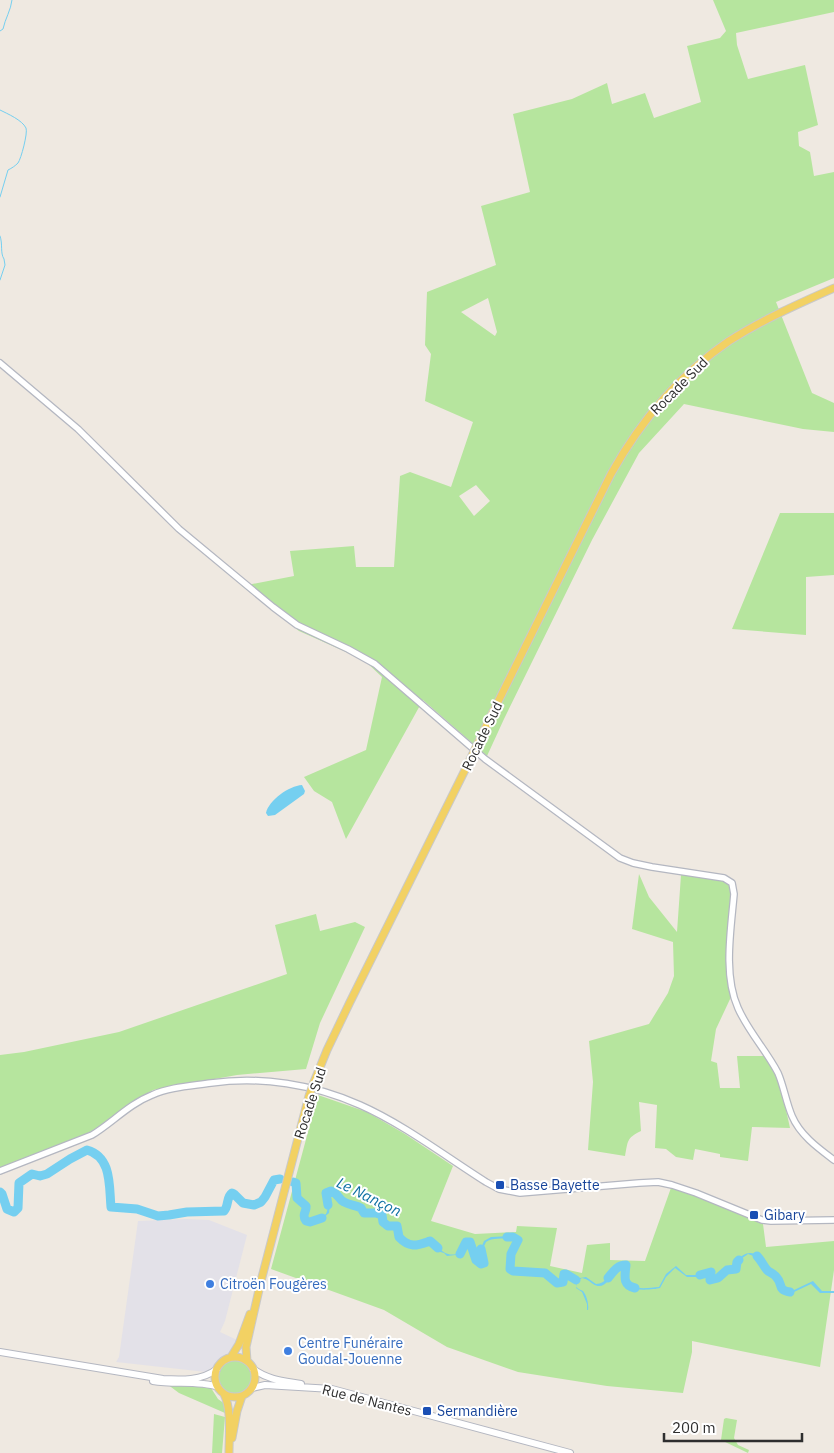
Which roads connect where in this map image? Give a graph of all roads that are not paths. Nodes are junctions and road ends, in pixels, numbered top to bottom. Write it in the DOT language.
graph roads {
  1 [pos="834,288"];
  2 [pos="0,363"];
  3 [pos="834,1160"];
  4 [pos="0,1171"];
  5 [pos="834,1220"];
  6 [pos="261,1281"];
  7 [pos="0,1352"];
  8 [pos="231,1358"];
  9 [pos="247,1361"];
  10 [pos="217,1369"];
  11 [pos="253,1369"];
  12 [pos="165,1381"];
  13 [pos="218,1387"];
  14 [pos="309,1387"];
  15 [pos="252,1388"];
  16 [pos="224,1394"];
  17 [pos="242,1396"];
  18 [pos="229,1453"];
  19 [pos="570,1453"];
  1 -- 6 [label="main road, Rocade Sud, bridge"];
  2 -- 3 [label="street"];
  4 -- 5 [label="street"];
  6 -- 8 [label="main road, Rocade Sud"];
  6 -- 9 [label="main road, Rocade Sud"];
  7 -- 12 [label="main road"];
  8 -- 9 [label="main road"];
  8 -- 10 [label="main road"];
  9 -- 11 [label="main road"];
  10 -- 12 [label="main road"];
  10 -- 13 [label="main road"];
  11 -- 14 [label="main road, Rue de Nantes"];
  11 -- 15 [label="main road"];
  12 -- 13 [label="main road"];
  13 -- 16 [label="main road"];
  14 -- 15 [label="main road, Rue de Nantes"];
  14 -- 19 [label="main road, Rue de Nantes"];
  15 -- 17 [label="main road"];
  16 -- 17 [label="main road"];
  16 -- 18 [label="main road"];
  17 -- 18 [label="main road"];
}
